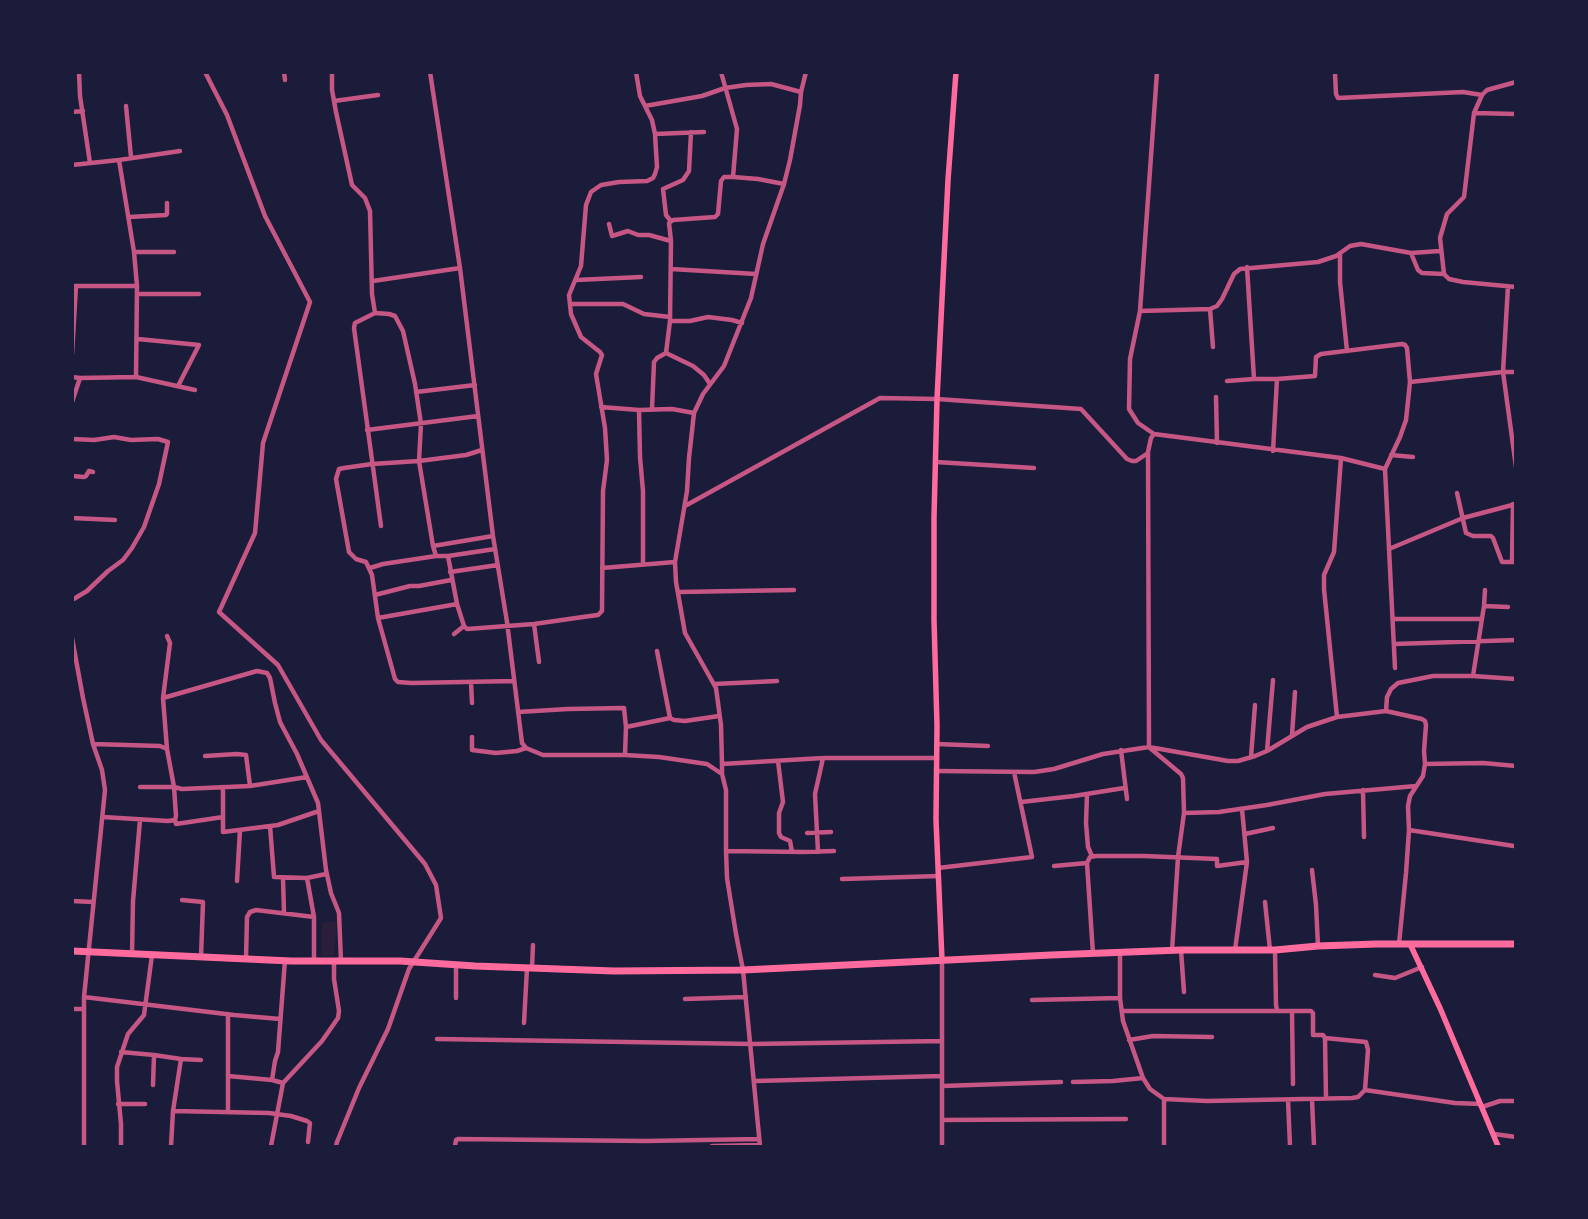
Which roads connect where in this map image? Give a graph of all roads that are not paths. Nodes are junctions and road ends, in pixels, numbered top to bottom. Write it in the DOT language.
graph roads {
  1 [pos="79,72"];
  2 [pos="205,72"];
  3 [pos="284,72"];
  4 [pos="332,72"];
  5 [pos="430,72"];
  6 [pos="636,72"];
  7 [pos="722,72"];
  8 [pos="806,72"];
  9 [pos="956,72"];
  10 [pos="1157,72"];
  11 [pos="1336,73"];
  12 [pos="285,80"];
  13 [pos="1516,82"];
  14 [pos="725,88"];
  15 [pos="801,92"];
  16 [pos="378,95"];
  17 [pos="1482,95"];
  18 [pos="334,101"];
  19 [pos="126,106"];
  20 [pos="645,106"];
  21 [pos="83,111"];
  22 [pos="72,112"];
  23 [pos="1474,113"];
  24 [pos="1516,114"];
  25 [pos="691,132"];
  26 [pos="704,132"];
  27 [pos="655,134"];
  28 [pos="180,151"];
  29 [pos="130,157"];
  30 [pos="119,160"];
  31 [pos="90,162"];
  32 [pos="72,165"];
  33 [pos="733,177"];
  34 [pos="784,184"];
  35 [pos="167,203"];
  36 [pos="129,217"];
  37 [pos="670,220"];
  38 [pos="609,224"];
  39 [pos="671,241"];
  40 [pos="1440,251"];
  41 [pos="134,252"];
  42 [pos="174,252"];
  43 [pos="1340,253"];
  44 [pos="1411,253"];
  45 [pos="460,268"];
  46 [pos="1247,268"];
  47 [pos="671,269"];
  48 [pos="756,274"];
  49 [pos="1444,274"];
  50 [pos="641,278"];
  51 [pos="576,280"];
  52 [pos="372,281"];
  53 [pos="74,286"];
  54 [pos="137,286"];
  55 [pos="1508,286"];
  56 [pos="1516,286"];
  57 [pos="137,294"];
  58 [pos="198,294"];
  59 [pos="570,304"];
  60 [pos="1210,309"];
  61 [pos="1140,311"];
  62 [pos="375,312"];
  63 [pos="670,319"];
  64 [pos="742,323"];
  65 [pos="138,339"];
  66 [pos="1213,347"];
  67 [pos="1347,351"];
  68 [pos="666,353"];
  69 [pos="72,354"];
  70 [pos="1503,372"];
  71 [pos="1516,372"];
  72 [pos="72,377"];
  73 [pos="136,377"];
  74 [pos="80,378"];
  75 [pos="1277,379"];
  76 [pos="1254,380"];
  77 [pos="1227,381"];
  78 [pos="1410,382"];
  79 [pos="710,384"];
  80 [pos="475,385"];
  81 [pos="178,386"];
  82 [pos="195,390"];
  83 [pos="416,392"];
  84 [pos="1216,397"];
  85 [pos="937,399"];
  86 [pos="72,402"];
  87 [pos="601,407"];
  88 [pos="649,409"];
  89 [pos="639,410"];
  90 [pos="694,413"];
  91 [pos="478,416"];
  92 [pos="421,424"];
  93 [pos="368,430"];
  94 [pos="1154,434"];
  95 [pos="72,439"];
  96 [pos="1217,443"];
  97 [pos="482,450"];
  98 [pos="1273,451"];
  99 [pos="1148,452"];
  100 [pos="1391,455"];
  101 [pos="1413,457"];
  102 [pos="1341,458"];
  103 [pos="419,461"];
  104 [pos="936,462"];
  105 [pos="372,464"];
  106 [pos="1516,467"];
  107 [pos="1034,468"];
  108 [pos="1385,469"];
  109 [pos="93,472"];
  110 [pos="72,476"];
  111 [pos="1457,492"];
  112 [pos="1514,504"];
  113 [pos="684,506"];
  114 [pos="72,518"];
  115 [pos="1462,518"];
  116 [pos="115,520"];
  117 [pos="382,526"];
  118 [pos="493,536"];
  119 [pos="433,546"];
  120 [pos="495,549"];
  121 [pos="1389,549"];
  122 [pos="436,556"];
  123 [pos="448,556"];
  124 [pos="676,562"];
  125 [pos="1514,562"];
  126 [pos="643,564"];
  127 [pos="498,565"];
  128 [pos="370,568"];
  129 [pos="602,568"];
  130 [pos="450,572"];
  131 [pos="451,580"];
  132 [pos="794,590"];
  133 [pos="1485,590"];
  134 [pos="679,592"];
  135 [pos="375,595"];
  136 [pos="72,600"];
  137 [pos="457,604"];
  138 [pos="1484,606"];
  139 [pos="1508,607"];
  140 [pos="378,618"];
  141 [pos="1392,619"];
  142 [pos="1481,619"];
  143 [pos="534,624"];
  144 [pos="464,626"];
  145 [pos="507,627"];
  146 [pos="454,634"];
  147 [pos="167,636"];
  148 [pos="72,638"];
  149 [pos="1516,640"];
  150 [pos="1479,641"];
  151 [pos="1394,644"];
  152 [pos="657,651"];
  153 [pos="539,662"];
  154 [pos="1395,668"];
  155 [pos="1473,676"];
  156 [pos="1516,679"];
  157 [pos="1273,680"];
  158 [pos="514,681"];
  159 [pos="777,681"];
  160 [pos="471,682"];
  161 [pos="714,684"];
  162 [pos="1295,692"];
  163 [pos="163,698"];
  164 [pos="472,703"];
  165 [pos="1255,705"];
  166 [pos="1386,711"];
  167 [pos="518,712"];
  168 [pos="719,716"];
  169 [pos="1337,717"];
  170 [pos="670,718"];
  171 [pos="626,727"];
  172 [pos="1292,734"];
  173 [pos="472,737"];
  174 [pos="93,744"];
  175 [pos="937,744"];
  176 [pos="988,746"];
  177 [pos="1148,747"];
  178 [pos="526,748"];
  179 [pos="168,749"];
  180 [pos="1121,750"];
  181 [pos="1267,751"];
  182 [pos="625,755"];
  183 [pos="205,756"];
  184 [pos="822,758"];
  185 [pos="936,758"];
  186 [pos="1251,758"];
  187 [pos="778,761"];
  188 [pos="722,764"];
  189 [pos="1426,764"];
  190 [pos="1516,766"];
  191 [pos="936,771"];
  192 [pos="1014,772"];
  193 [pos="722,774"];
  194 [pos="307,777"];
  195 [pos="174,786"];
  196 [pos="250,786"];
  197 [pos="1416,786"];
  198 [pos="223,787"];
  199 [pos="140,788"];
  200 [pos="1124,788"];
  201 [pos="1363,790"];
  202 [pos="1087,794"];
  203 [pos="1127,799"];
  204 [pos="1021,802"];
  205 [pos="1242,809"];
  206 [pos="320,811"];
  207 [pos="1184,813"];
  208 [pos="102,817"];
  209 [pos="223,817"];
  210 [pos="140,820"];
  211 [pos="175,820"];
  212 [pos="270,826"];
  213 [pos="1273,828"];
  214 [pos="240,830"];
  215 [pos="1409,830"];
  216 [pos="831,832"];
  217 [pos="807,833"];
  218 [pos="817,833"];
  219 [pos="1245,834"];
  220 [pos="1364,837"];
  221 [pos="1514,846"];
  222 [pos="726,851"];
  223 [pos="834,851"];
  224 [pos="792,852"];
  225 [pos="818,852"];
  226 [pos="1092,856"];
  227 [pos="1178,857"];
  228 [pos="1247,862"];
  229 [pos="1087,863"];
  230 [pos="1054,866"];
  231 [pos="938,868"];
  232 [pos="1312,870"];
  233 [pos="326,874"];
  234 [pos="939,876"];
  235 [pos="283,878"];
  236 [pos="307,878"];
  237 [pos="842,879"];
  238 [pos="237,881"];
  239 [pos="72,900"];
  240 [pos="182,900"];
  241 [pos="93,902"];
  242 [pos="1265,902"];
  243 [pos="284,914"];
  244 [pos="314,917"];
  245 [pos="1399,944"];
  246 [pos="1410,944"];
  247 [pos="1516,944"];
  248 [pos="533,945"];
  249 [pos="1318,946"];
  250 [pos="1181,950"];
  251 [pos="1235,950"];
  252 [pos="1272,950"];
  253 [pos="1172,951"];
  254 [pos="72,952"];
  255 [pos="88,952"];
  256 [pos="1093,954"];
  257 [pos="1120,954"];
  258 [pos="132,955"];
  259 [pos="152,956"];
  260 [pos="201,957"];
  261 [pos="246,958"];
  262 [pos="284,960"];
  263 [pos="942,960"];
  264 [pos="314,961"];
  265 [pos="338,961"];
  266 [pos="456,964"];
  267 [pos="1422,966"];
  268 [pos="530,968"];
  269 [pos="744,970"];
  270 [pos="1375,975"];
  271 [pos="1184,992"];
  272 [pos="84,997"];
  273 [pos="746,997"];
  274 [pos="456,998"];
  275 [pos="1120,998"];
  276 [pos="685,999"];
  277 [pos="1032,1000"];
  278 [pos="147,1003"];
  279 [pos="72,1009"];
  280 [pos="84,1009"];
  281 [pos="1277,1010"];
  282 [pos="1122,1011"];
  283 [pos="1292,1011"];
  284 [pos="228,1014"];
  285 [pos="280,1019"];
  286 [pos="524,1023"];
  287 [pos="1212,1037"];
  288 [pos="1326,1038"];
  289 [pos="436,1039"];
  290 [pos="1129,1040"];
  291 [pos="942,1041"];
  292 [pos="752,1044"];
  293 [pos="121,1052"];
  294 [pos="154,1055"];
  295 [pos="181,1059"];
  296 [pos="201,1060"];
  297 [pos="228,1076"];
  298 [pos="942,1076"];
  299 [pos="1143,1078"];
  300 [pos="272,1080"];
  301 [pos="755,1081"];
  302 [pos="281,1082"];
  303 [pos="1061,1082"];
  304 [pos="1073,1082"];
  305 [pos="1293,1084"];
  306 [pos="153,1085"];
  307 [pos="942,1086"];
  308 [pos="1365,1090"];
  309 [pos="1326,1098"];
  310 [pos="1164,1099"];
  311 [pos="1312,1099"];
  312 [pos="1288,1100"];
  313 [pos="1516,1100"];
  314 [pos="118,1104"];
  315 [pos="145,1104"];
  316 [pos="1482,1105"];
  317 [pos="173,1111"];
  318 [pos="228,1112"];
  319 [pos="276,1114"];
  320 [pos="1126,1119"];
  321 [pos="942,1120"];
  322 [pos="1494,1134"];
  323 [pos="1516,1137"];
  324 [pos="759,1139"];
  325 [pos="308,1142"];
  326 [pos="606,1144"];
  327 [pos="84,1146"];
  328 [pos="121,1146"];
  329 [pos="171,1146"];
  330 [pos="271,1146"];
  331 [pos="336,1146"];
  332 [pos="455,1146"];
  333 [pos="462,1146"];
  334 [pos="712,1146"];
  335 [pos="760,1146"];
  336 [pos="942,1146"];
  337 [pos="1164,1146"];
  338 [pos="1290,1146"];
  339 [pos="1314,1146"];
  340 [pos="1498,1146"];
  1 -- 21 [label="street"];
  2 -- 331 [label="street"];
  3 -- 12 [label="street"];
  4 -- 18 [label="street"];
  5 -- 45 [label="street"];
  6 -- 20 [label="street"];
  7 -- 14 [label="street"];
  8 -- 15 [label="street"];
  9 -- 85 [label="main road"];
  10 -- 61 [label="street"];
  11 -- 17 [label="street"];
  13 -- 17 [label="street"];
  14 -- 15 [label="street"];
  14 -- 20 [label="street"];
  14 -- 33 [label="street"];
  15 -- 34 [label="street"];
  16 -- 18 [label="street"];
  17 -- 23 [label="street"];
  18 -- 52 [label="street"];
  19 -- 29 [label="street"];
  20 -- 27 [label="street"];
  21 -- 22 [label="street"];
  21 -- 31 [label="street"];
  23 -- 24 [label="street"];
  23 -- 40 [label="street"];
  25 -- 26 [label="street"];
  25 -- 27 [label="street"];
  25 -- 37 [label="street"];
  27 -- 51 [label="street"];
  28 -- 29 [label="street"];
  29 -- 30 [label="street"];
  30 -- 31 [label="street"];
  30 -- 36 [label="street"];
  31 -- 32 [label="street"];
  33 -- 34 [label="street"];
  33 -- 37 [label="street"];
  34 -- 48 [label="street"];
  35 -- 36 [label="street"];
  36 -- 41 [label="street"];
  37 -- 39 [label="street"];
  38 -- 39 [label="street"];
  39 -- 47 [label="street"];
  40 -- 44 [label="street"];
  40 -- 49 [label="street"];
  41 -- 42 [label="street"];
  41 -- 54 [label="street"];
  43 -- 44 [label="street"];
  43 -- 46 [label="street"];
  43 -- 67 [label="street"];
  44 -- 49 [label="street"];
  45 -- 52 [label="street"];
  45 -- 80 [label="street"];
  46 -- 60 [label="street"];
  46 -- 76 [label="street"];
  47 -- 48 [label="street"];
  47 -- 63 [label="street"];
  48 -- 64 [label="street"];
  49 -- 55 [label="street"];
  50 -- 51 [label="street"];
  51 -- 59 [label="street"];
  52 -- 62 [label="street"];
  53 -- 54 [label="street"];
  53 -- 69 [label="street"];
  54 -- 57 [label="street"];
  55 -- 56 [label="street"];
  55 -- 70 [label="street"];
  57 -- 58 [label="street"];
  57 -- 65 [label="street"];
  59 -- 63 [label="street"];
  59 -- 87 [label="street"];
  60 -- 61 [label="street"];
  60 -- 66 [label="street"];
  61 -- 94 [label="street"];
  62 -- 83 [label="street"];
  62 -- 93 [label="street"];
  63 -- 64 [label="street"];
  63 -- 68 [label="street"];
  64 -- 79 [label="street"];
  65 -- 73 [label="street"];
  65 -- 81 [label="street"];
  67 -- 75 [label="street"];
  67 -- 78 [label="street"];
  68 -- 79 [label="street"];
  68 -- 88 [label="street"];
  70 -- 71 [label="street"];
  70 -- 78 [label="street"];
  70 -- 106 [label="street"];
  72 -- 74 [label="street"];
  73 -- 74 [label="street"];
  73 -- 81 [label="street"];
  74 -- 86 [label="street"];
  75 -- 76 [label="street"];
  75 -- 98 [label="street"];
  76 -- 77 [label="street"];
  78 -- 100 [label="street"];
  79 -- 90 [label="street"];
  80 -- 83 [label="street"];
  80 -- 91 [label="street"];
  81 -- 82 [label="street"];
  83 -- 92 [label="street"];
  84 -- 96 [label="street"];
  85 -- 99 [label="street"];
  85 -- 104 [label="main road"];
  85 -- 113 [label="street"];
  87 -- 89 [label="street"];
  87 -- 129 [label="street"];
  88 -- 89 [label="street"];
  88 -- 90 [label="street"];
  89 -- 126 [label="street"];
  90 -- 113 [label="street"];
  91 -- 92 [label="street"];
  91 -- 97 [label="street"];
  92 -- 93 [label="street"];
  92 -- 103 [label="street"];
  93 -- 105 [label="street"];
  94 -- 96 [label="street"];
  94 -- 99 [label="street"];
  95 -- 136 [label="street"];
  96 -- 98 [label="street"];
  97 -- 103 [label="street"];
  97 -- 118 [label="street"];
  98 -- 102 [label="street"];
  99 -- 177 [label="street"];
  100 -- 101 [label="street"];
  100 -- 108 [label="street"];
  102 -- 108 [label="street"];
  102 -- 169 [label="street"];
  103 -- 105 [label="street"];
  103 -- 119 [label="street"];
  104 -- 107 [label="street"];
  104 -- 175 [label="main road"];
  105 -- 117 [label="street"];
  105 -- 128 [label="street"];
  108 -- 121 [label="street"];
  109 -- 110 [label="street"];
  111 -- 115 [label="street"];
  112 -- 115 [label="street"];
  112 -- 125 [label="street"];
  113 -- 124 [label="street"];
  114 -- 116 [label="street"];
  115 -- 121 [label="street"];
  115 -- 125 [label="street"];
  118 -- 119 [label="street"];
  118 -- 120 [label="street"];
  119 -- 122 [label="street"];
  120 -- 123 [label="street"];
  120 -- 127 [label="street"];
  121 -- 141 [label="street"];
  122 -- 123 [label="street"];
  122 -- 128 [label="street"];
  123 -- 130 [label="street"];
  124 -- 126 [label="street"];
  124 -- 134 [label="street"];
  126 -- 129 [label="street"];
  127 -- 130 [label="street"];
  127 -- 145 [label="street"];
  128 -- 135 [label="street"];
  129 -- 143 [label="street"];
  130 -- 131 [label="street"];
  131 -- 135 [label="street"];
  131 -- 137 [label="street"];
  132 -- 134 [label="street"];
  133 -- 138 [label="street"];
  134 -- 161 [label="street"];
  135 -- 140 [label="street"];
  137 -- 140 [label="street"];
  137 -- 144 [label="street"];
  138 -- 139 [label="street"];
  138 -- 142 [label="street"];
  140 -- 160 [label="street"];
  141 -- 142 [label="street"];
  141 -- 151 [label="street"];
  142 -- 150 [label="street"];
  143 -- 145 [label="street"];
  143 -- 153 [label="street"];
  144 -- 145 [label="street"];
  144 -- 146 [label="street"];
  145 -- 158 [label="street"];
  147 -- 163 [label="street"];
  148 -- 174 [label="street"];
  149 -- 150 [label="street"];
  150 -- 151 [label="street"];
  150 -- 155 [label="street"];
  151 -- 154 [label="street"];
  152 -- 170 [label="street"];
  155 -- 156 [label="street"];
  155 -- 166 [label="street"];
  157 -- 181 [label="street"];
  158 -- 160 [label="street"];
  158 -- 167 [label="street"];
  159 -- 161 [label="street"];
  160 -- 164 [label="street"];
  161 -- 168 [label="street"];
  162 -- 172 [label="street"];
  163 -- 179 [label="street"];
  163 -- 194 [label="street"];
  165 -- 186 [label="street"];
  166 -- 169 [label="street"];
  166 -- 189 [label="street"];
  167 -- 171 [label="street"];
  167 -- 178 [label="street"];
  168 -- 170 [label="street"];
  168 -- 188 [label="street"];
  169 -- 172 [label="street"];
  170 -- 171 [label="street"];
  171 -- 182 [label="street"];
  172 -- 181 [label="street"];
  173 -- 178 [label="street"];
  174 -- 179 [label="street"];
  174 -- 208 [label="street"];
  175 -- 176 [label="street"];
  175 -- 185 [label="main road"];
  177 -- 180 [label="street"];
  177 -- 186 [label="street"];
  177 -- 207 [label="street"];
  178 -- 182 [label="street"];
  179 -- 195 [label="street"];
  180 -- 192 [label="street"];
  180 -- 200 [label="street"];
  181 -- 186 [label="street"];
  182 -- 193 [label="street"];
  183 -- 196 [label="street"];
  184 -- 185 [label="street"];
  184 -- 187 [label="street"];
  184 -- 218 [label="street"];
  185 -- 191 [label="main road"];
  187 -- 188 [label="street"];
  187 -- 224 [label="street"];
  188 -- 193 [label="street"];
  189 -- 190 [label="street"];
  189 -- 197 [label="street"];
  191 -- 192 [label="street"];
  191 -- 231 [label="main road"];
  192 -- 204 [label="street"];
  193 -- 222 [label="street"];
  194 -- 196 [label="street"];
  194 -- 206 [label="street"];
  195 -- 198 [label="street"];
  195 -- 199 [label="street"];
  195 -- 211 [label="street"];
  196 -- 198 [label="street"];
  197 -- 201 [label="street"];
  197 -- 215 [label="street"];
  198 -- 209 [label="street"];
  200 -- 202 [label="street"];
  200 -- 203 [label="street"];
  201 -- 205 [label="street"];
  201 -- 220 [label="street"];
  202 -- 204 [label="street"];
  202 -- 226 [label="street"];
  204 -- 231 [label="street"];
  205 -- 207 [label="street"];
  205 -- 219 [label="street"];
  206 -- 212 [label="street"];
  206 -- 233 [label="street"];
  207 -- 227 [label="street"];
  208 -- 210 [label="street"];
  208 -- 241 [label="street"];
  209 -- 211 [label="street"];
  209 -- 214 [label="street"];
  210 -- 211 [label="street"];
  210 -- 258 [label="street"];
  212 -- 214 [label="street"];
  212 -- 235 [label="street"];
  213 -- 219 [label="street"];
  214 -- 238 [label="street"];
  215 -- 221 [label="street"];
  215 -- 245 [label="street"];
  216 -- 218 [label="street"];
  217 -- 218 [label="street"];
  218 -- 225 [label="street"];
  219 -- 228 [label="street"];
  222 -- 224 [label="street"];
  222 -- 269 [label="street"];
  223 -- 225 [label="street"];
  224 -- 225 [label="street"];
  226 -- 227 [label="street"];
  226 -- 229 [label="street"];
  227 -- 228 [label="street"];
  227 -- 253 [label="street"];
  228 -- 251 [label="street"];
  229 -- 230 [label="street"];
  229 -- 256 [label="street"];
  231 -- 234 [label="main road"];
  232 -- 249 [label="street"];
  233 -- 236 [label="street"];
  233 -- 265 [label="street"];
  234 -- 237 [label="street"];
  234 -- 263 [label="main road"];
  235 -- 236 [label="street"];
  235 -- 243 [label="street"];
  236 -- 244 [label="street"];
  239 -- 241 [label="street"];
  240 -- 260 [label="street"];
  241 -- 255 [label="street"];
  242 -- 252 [label="street"];
  243 -- 244 [label="street"];
  243 -- 261 [label="street"];
  244 -- 264 [label="street"];
  245 -- 246 [label="main road"];
  245 -- 249 [label="main road"];
  246 -- 247 [label="main road"];
  246 -- 267 [label="main road"];
  248 -- 268 [label="street"];
  249 -- 252 [label="main road"];
  250 -- 251 [label="main road"];
  250 -- 253 [label="main road"];
  250 -- 271 [label="street"];
  251 -- 252 [label="main road"];
  252 -- 281 [label="street"];
  253 -- 257 [label="main road"];
  254 -- 255 [label="main road"];
  255 -- 258 [label="main road"];
  255 -- 272 [label="street"];
  256 -- 257 [label="main road"];
  256 -- 263 [label="main road"];
  257 -- 275 [label="street"];
  258 -- 259 [label="main road"];
  259 -- 260 [label="main road"];
  259 -- 278 [label="street"];
  260 -- 261 [label="main road"];
  261 -- 262 [label="main road"];
  262 -- 264 [label="main road"];
  262 -- 285 [label="street"];
  263 -- 269 [label="main road"];
  263 -- 291 [label="street"];
  264 -- 265 [label="main road"];
  265 -- 266 [label="main road"];
  265 -- 302 [label="street"];
  266 -- 268 [label="main road"];
  266 -- 274 [label="street"];
  267 -- 270 [label="street"];
  267 -- 316 [label="main road"];
  268 -- 269 [label="main road"];
  268 -- 286 [label="street"];
  269 -- 273 [label="street"];
  272 -- 278 [label="street"];
  272 -- 280 [label="street"];
  273 -- 276 [label="street"];
  273 -- 292 [label="street"];
  275 -- 277 [label="street"];
  275 -- 282 [label="street"];
  278 -- 284 [label="street"];
  278 -- 293 [label="street"];
  279 -- 280 [label="street"];
  280 -- 327 [label="street"];
  281 -- 282 [label="street"];
  281 -- 283 [label="street"];
  282 -- 290 [label="street"];
  283 -- 288 [label="street"];
  283 -- 305 [label="street"];
  284 -- 285 [label="street"];
  284 -- 297 [label="street"];
  285 -- 300 [label="street"];
  287 -- 290 [label="street"];
  288 -- 308 [label="street"];
  288 -- 309 [label="street"];
  289 -- 292 [label="street"];
  290 -- 299 [label="street"];
  291 -- 292 [label="street"];
  291 -- 298 [label="street"];
  292 -- 301 [label="street"];
  293 -- 294 [label="street"];
  293 -- 314 [label="street"];
  294 -- 295 [label="street"];
  294 -- 306 [label="street"];
  295 -- 296 [label="street"];
  295 -- 317 [label="street"];
  297 -- 300 [label="street"];
  297 -- 318 [label="street"];
  298 -- 301 [label="street"];
  298 -- 307 [label="street"];
  299 -- 304 [label="street"];
  299 -- 310 [label="street"];
  300 -- 302 [label="street"];
  301 -- 324 [label="street"];
  302 -- 319 [label="street"];
  303 -- 307 [label="street"];
  307 -- 321 [label="street"];
  308 -- 309 [label="street"];
  308 -- 316 [label="street"];
  309 -- 311 [label="street"];
  310 -- 312 [label="street"];
  310 -- 337 [label="street"];
  311 -- 312 [label="street"];
  311 -- 339 [label="street"];
  312 -- 338 [label="street"];
  313 -- 316 [label="street"];
  314 -- 315 [label="street"];
  314 -- 328 [label="street"];
  316 -- 322 [label="main road"];
  317 -- 318 [label="street"];
  317 -- 329 [label="street"];
  318 -- 319 [label="street"];
  319 -- 325 [label="street"];
  319 -- 330 [label="street"];
  320 -- 321 [label="street"];
  321 -- 336 [label="street"];
  322 -- 323 [label="street"];
  322 -- 340 [label="main road"];
  324 -- 326 [label="street"];
  324 -- 335 [label="street"];
  326 -- 332 [label="street"];
  332 -- 333 [label="street"];
  334 -- 335 [label="street"];
}
